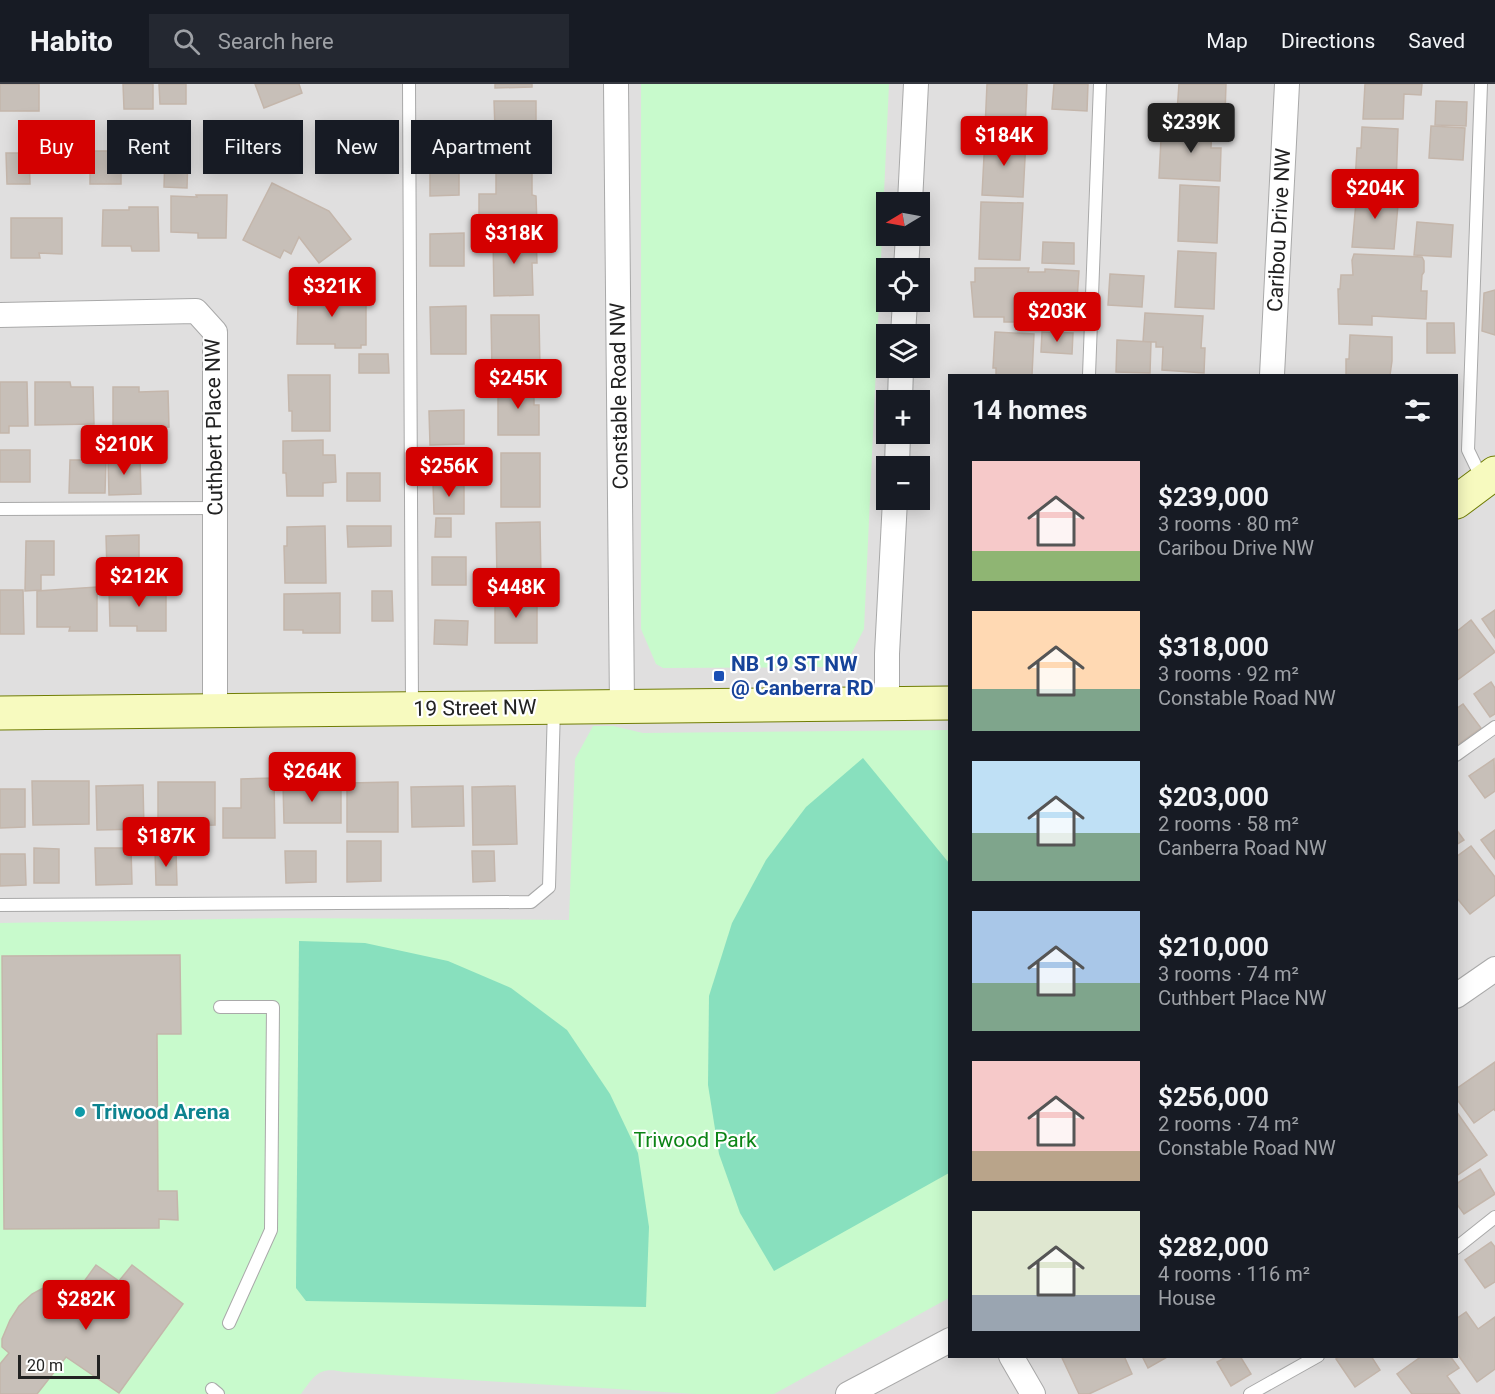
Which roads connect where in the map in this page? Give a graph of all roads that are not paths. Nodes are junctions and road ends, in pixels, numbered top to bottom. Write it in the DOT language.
graph roads {
  1 [pos="409,84"];
  2 [pos="616,84"];
  3 [pos="916,84"];
  4 [pos="1100,84"];
  5 [pos="1287,84"];
  6 [pos="1481,84"];
  7 [pos="911,192"];
  8 [pos="0,315"];
  9 [pos="1089,374"];
  10 [pos="1272,374"];
  11 [pos="1489,478"];
  12 [pos="1458,501"];
  13 [pos="216,508"];
  14 [pos="0,509"];
  15 [pos="894,510"];
  16 [pos="887,703"];
  17 [pos="948,703"];
  18 [pos="554,706"];
  19 [pos="622,707"];
  20 [pos="412,709"];
  21 [pos="215,710"];
  22 [pos="0,713"];
  23 [pos="1495,727"];
  24 [pos="1458,754"];
  25 [pos="0,906"];
  26 [pos="1495,969"];
  27 [pos="1458,995"];
  28 [pos="220,1007"];
  29 [pos="1495,1217"];
  30 [pos="1458,1246"];
  31 [pos="229,1323"];
  32 [pos="948,1341"];
  33 [pos="1012,1358"];
  34 [pos="1314,1358"];
  35 [pos="848,1394"];
  36 [pos="1033,1394"];
  37 [pos="1250,1394"];
  1 -- 20 [label="lane"];
  2 -- 19 [label="street, Constable Road NW"];
  3 -- 7 [label="street"];
  4 -- 9 [label="lane"];
  5 -- 10 [label="street, Caribou Drive NW"];
  6 -- 11 [label="lane"];
  8 -- 13 [label="street, Cuthbert Place NW"];
  11 -- 12 [label="street"];
  13 -- 14 [label="lane"];
  13 -- 21 [label="street, Cuthbert Place NW"];
  15 -- 16 [label="street"];
  16 -- 17 [label="street, 19 Street NW"];
  16 -- 19 [label="street, 19 Street NW"];
  18 -- 19 [label="street, 19 Street NW"];
  18 -- 20 [label="street, 19 Street NW"];
  18 -- 25 [label="lane"];
  20 -- 21 [label="street, 19 Street NW"];
  21 -- 22 [label="street, 19 Street NW"];
  23 -- 24 [label="lane"];
  26 -- 27 [label="street"];
  28 -- 31 [label="lane"];
  29 -- 30 [label="lane"];
  32 -- 35 [label="street"];
  33 -- 36 [label="street"];
  34 -- 37 [label="lane"];
}
